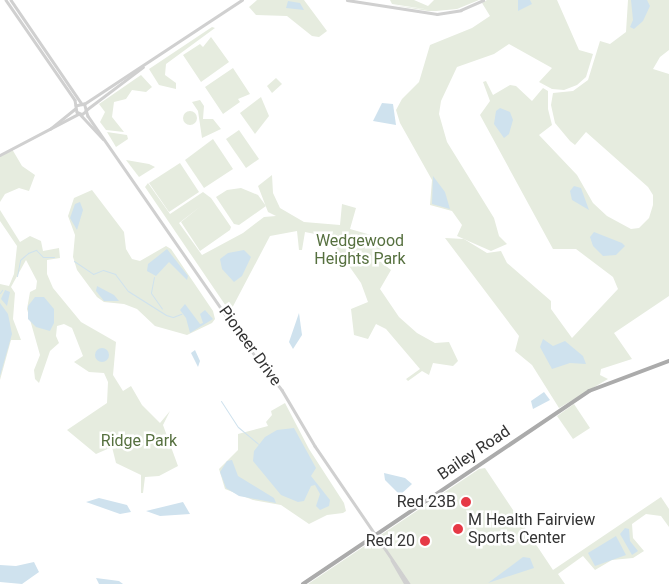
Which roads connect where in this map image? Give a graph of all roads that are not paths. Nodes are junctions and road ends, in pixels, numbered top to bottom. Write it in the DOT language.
graph roads {
  1 [pos="6,0"];
  2 [pos="11,0"];
  3 [pos="242,0"];
  4 [pos="347,0"];
  5 [pos="483,0"];
  6 [pos="144,66"];
  7 [pos="83,104"];
  8 [pos="76,107"];
  9 [pos="86,110"];
  10 [pos="80,114"];
  11 [pos="49,130"];
  12 [pos="104,140"];
  13 [pos="0,154"];
  14 [pos="669,361"];
  15 [pos="376,535"];
  16 [pos="303,584"];
  17 [pos="408,584"];
  1 -- 8 [label="street"];
  2 -- 7 [label="street"];
  3 -- 6 [label="street"];
  4 -- 5 [label="street"];
  6 -- 7 [label="street"];
  6 -- 9 [label="street"];
  7 -- 8 [label="street"];
  7 -- 9 [label="street, Pioneer Drive"];
  8 -- 10 [label="street, Pioneer Drive"];
  8 -- 11 [label="street"];
  9 -- 10 [label="street"];
  9 -- 12 [label="street, Pioneer Drive"];
  10 -- 11 [label="street"];
  10 -- 12 [label="street, Pioneer Drive"];
  11 -- 13 [label="street"];
  12 -- 15 [label="street, Pioneer Drive"];
  14 -- 15 [label="main road, Bailey Road"];
  15 -- 16 [label="main road, Bailey Road"];
  15 -- 17 [label="street, Pioneer Drive"];
}
